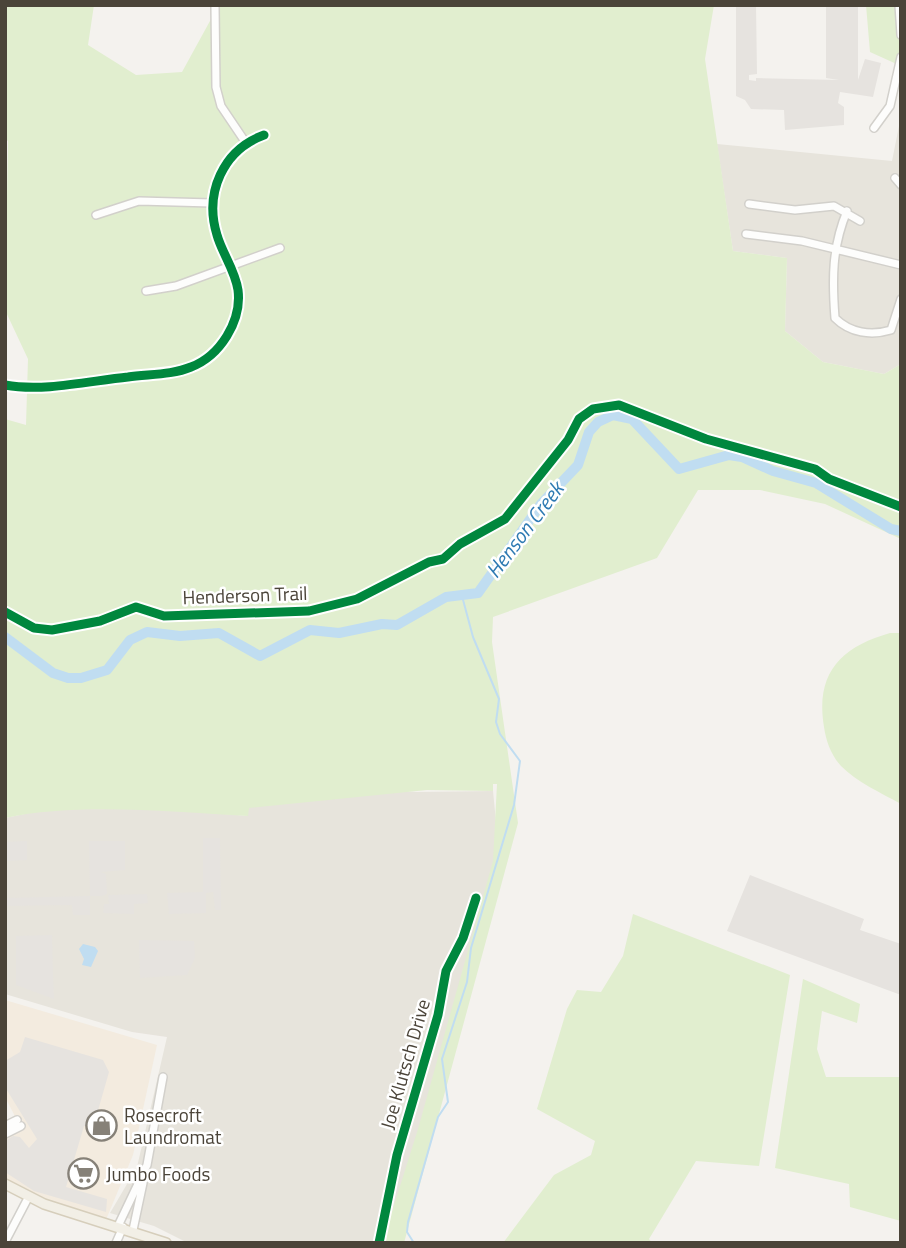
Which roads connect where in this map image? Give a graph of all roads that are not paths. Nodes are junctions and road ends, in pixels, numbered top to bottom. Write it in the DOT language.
graph roads {
  1 [pos="899,5"];
  2 [pos="215,6"];
  3 [pos="901,35"];
  4 [pos="901,57"];
  5 [pos="874,128"];
  6 [pos="264,135"];
  7 [pos="246,143"];
  8 [pos="895,178"];
  9 [pos="901,185"];
  10 [pos="212,204"];
  11 [pos="749,204"];
  12 [pos="847,211"];
  13 [pos="96,215"];
  14 [pos="860,221"];
  15 [pos="746,234"];
  16 [pos="280,248"];
  17 [pos="835,248"];
  18 [pos="901,265"];
  19 [pos="230,266"];
  20 [pos="146,292"];
  21 [pos="901,299"];
  22 [pos="5,385"];
  23 [pos="476,898"];
  24 [pos="163,1077"];
  25 [pos="5,1126"];
  26 [pos="5,1134"];
  27 [pos="144,1173"];
  28 [pos="5,1184"];
  29 [pos="28,1198"];
  30 [pos="125,1228"];
  31 [pos="5,1242"];
  32 [pos="116,1243"];
  33 [pos="166,1243"];
  34 [pos="379,1243"];
  1 -- 3 [label="street"];
  2 -- 7 [label="street"];
  4 -- 5 [label="street"];
  6 -- 7 [label="street"];
  7 -- 10 [label="street"];
  8 -- 9 [label="street"];
  10 -- 13 [label="street"];
  10 -- 19 [label="street"];
  11 -- 12 [label="street"];
  12 -- 14 [label="street"];
  12 -- 17 [label="street"];
  15 -- 17 [label="street"];
  16 -- 19 [label="street"];
  17 -- 18 [label="street"];
  17 -- 21 [label="street"];
  19 -- 20 [label="street"];
  19 -- 22 [label="street"];
  23 -- 34 [label="street, Joe Klutsch Drive"];
  24 -- 27 [label="street"];
  25 -- 26 [label="street"];
  27 -- 30 [label="street"];
  27 -- 30 [label="street"];
  28 -- 29 [label="main road"];
  29 -- 30 [label="main road"];
  29 -- 31 [label="street"];
  30 -- 32 [label="street"];
  30 -- 33 [label="main road"];
}
